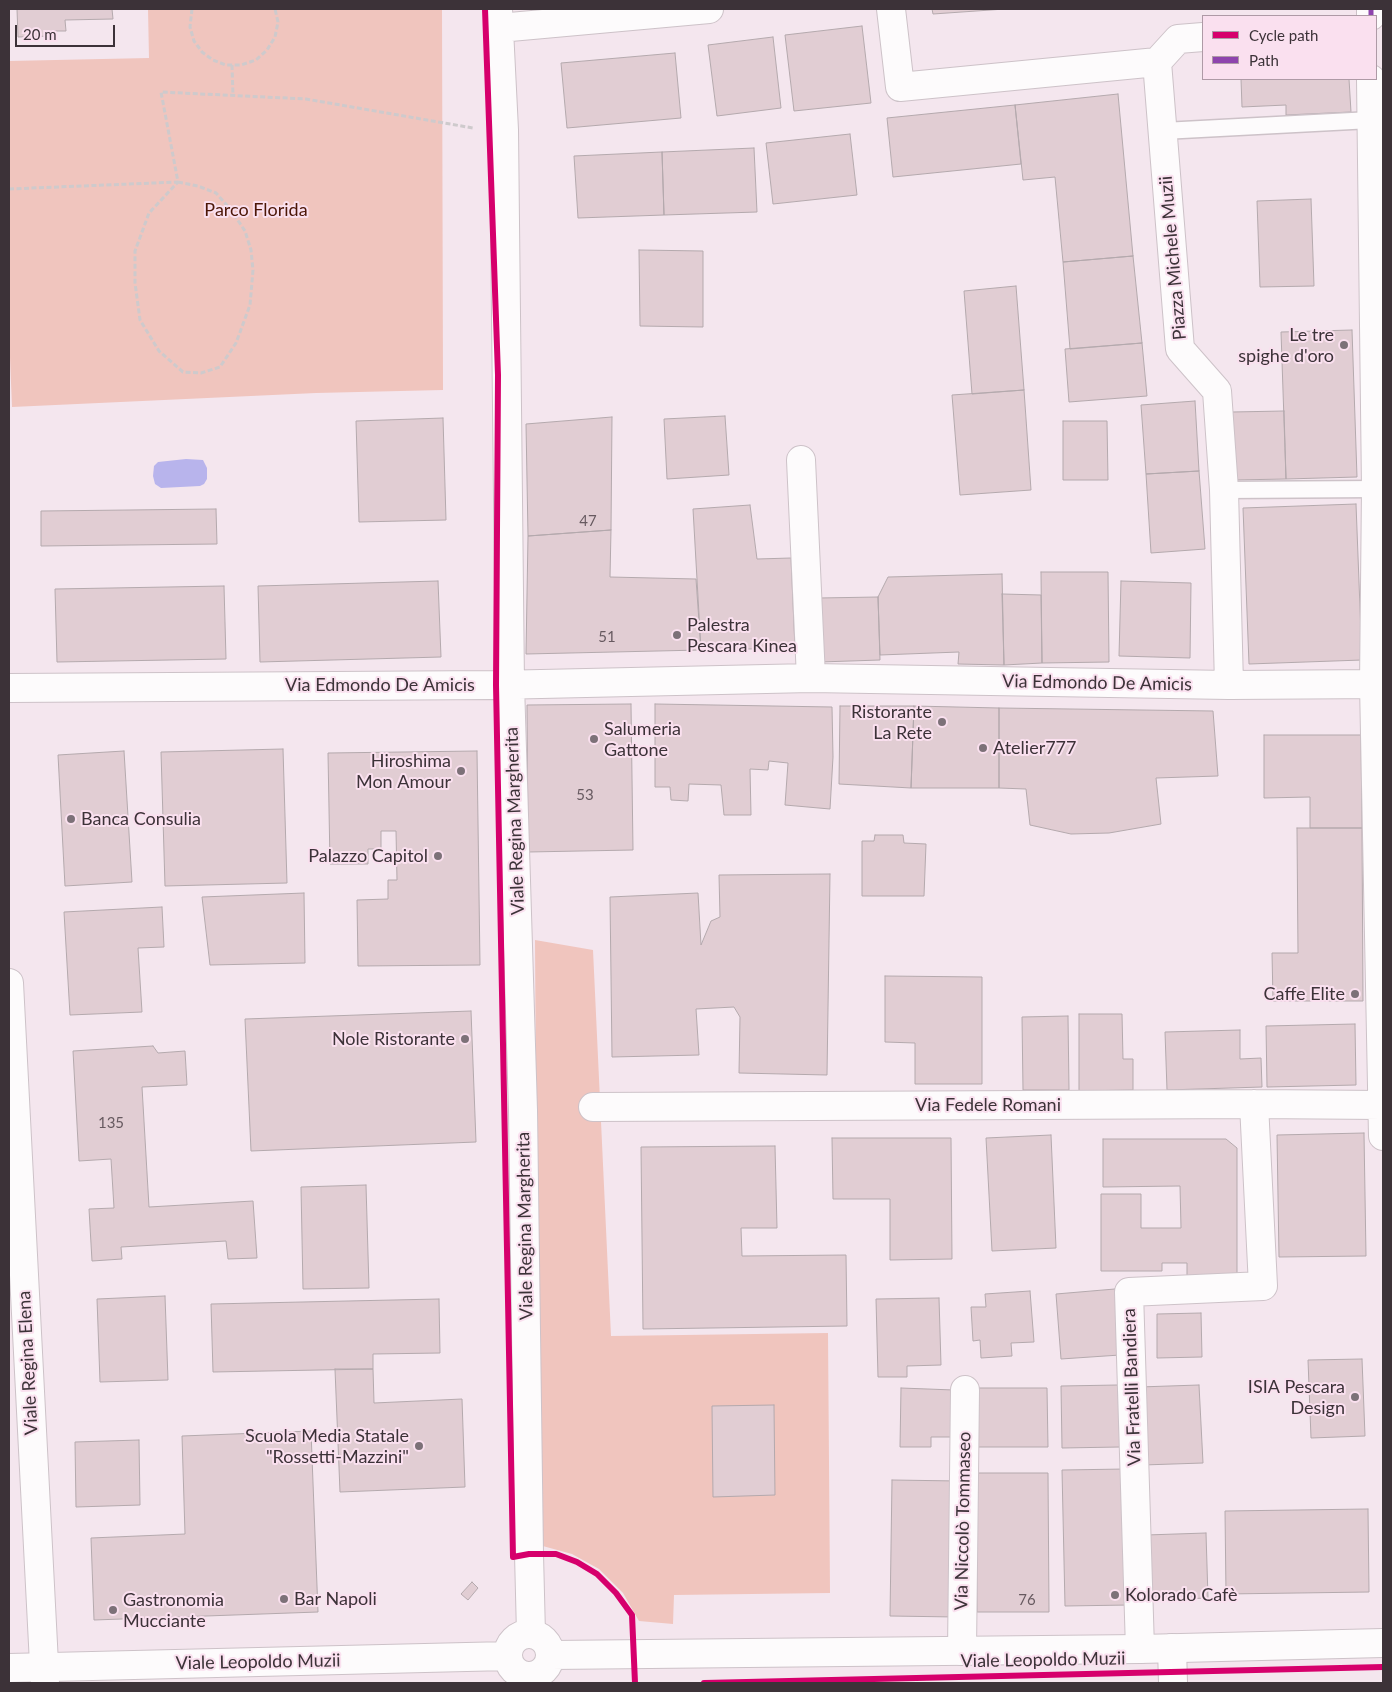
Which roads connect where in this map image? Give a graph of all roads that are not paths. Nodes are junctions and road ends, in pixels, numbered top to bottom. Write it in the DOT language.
graph roads {
  1 [pos="710,9"];
  2 [pos="891,9"];
  3 [pos="498,18"];
  4 [pos="1202,37"];
  5 [pos="1157,62"];
  6 [pos="1371,80"];
  7 [pos="1371,120"];
  8 [pos="1163,131"];
  9 [pos="801,460"];
  10 [pos="1376,489"];
  11 [pos="1224,490"];
  12 [pos="811,678"];
  13 [pos="510,684"];
  14 [pos="1379,684"];
  15 [pos="1229,685"];
  16 [pos="9,688"];
  17 [pos="9,983"];
  18 [pos="1254,1104"];
  19 [pos="1382,1105"];
  20 [pos="593,1107"];
  21 [pos="1383,1136"];
  22 [pos="965,1390"];
  23 [pos="532,1634"];
  24 [pos="1383,1636"];
  25 [pos="1383,1643"];
  26 [pos="1322,1645"];
  27 [pos="1172,1648"];
  28 [pos="1140,1649"];
  29 [pos="962,1651"];
  30 [pos="551,1655"];
  31 [pos="508,1656"];
  32 [pos="9,1668"];
  33 [pos="44,1675"];
  34 [pos="530,1680"];
  35 [pos="1172,1683"];
  1 -- 3 [label="street"];
  2 -- 5 [label="street"];
  3 -- 13 [label="street, Viale Regina Margherita"];
  4 -- 5 [label="street"];
  5 -- 8 [label="street, Piazza Michele Muzii"];
  6 -- 7 [label="street"];
  7 -- 8 [label="lane"];
  7 -- 10 [label="street"];
  8 -- 11 [label="street, Piazza Michele Muzii"];
  9 -- 12 [label="street"];
  10 -- 11 [label="lane"];
  10 -- 14 [label="street"];
  11 -- 15 [label="street, Piazza Michele Muzii"];
  12 -- 13 [label="street, Via Edmondo De Amicis"];
  12 -- 15 [label="street, Via Edmondo De Amicis"];
  13 -- 16 [label="street, Via Edmondo De Amicis"];
  13 -- 23 [label="street, Viale Regina Margherita"];
  14 -- 15 [label="street, Via Edmondo De Amicis"];
  14 -- 19 [label="street"];
  17 -- 33 [label="street, Viale Regina Elena"];
  18 -- 19 [label="street, Via Fedele Romani"];
  18 -- 20 [label="street, Via Fedele Romani"];
  18 -- 28 [label="street, Via Fratelli Bandiera"];
  19 -- 21 [label="street"];
  22 -- 29 [label="street, Via Niccolò Tommaseo"];
  23 -- 30 [label="street"];
  23 -- 31 [label="street"];
  24 -- 26 [label="street, Viale Leopoldo Muzii"];
  25 -- 26 [label="street, Viale Leopoldo Muzii"];
  26 -- 27 [label="street, Viale Leopoldo Muzii"];
  27 -- 28 [label="street, Viale Leopoldo Muzii"];
  27 -- 35 [label="street"];
  28 -- 29 [label="street, Viale Leopoldo Muzii"];
  29 -- 30 [label="street, Viale Leopoldo Muzii"];
  30 -- 34 [label="street"];
  31 -- 33 [label="street, Viale Leopoldo Muzii"];
  31 -- 34 [label="street"];
  32 -- 33 [label="street, Viale Leopoldo Muzii"];
}
